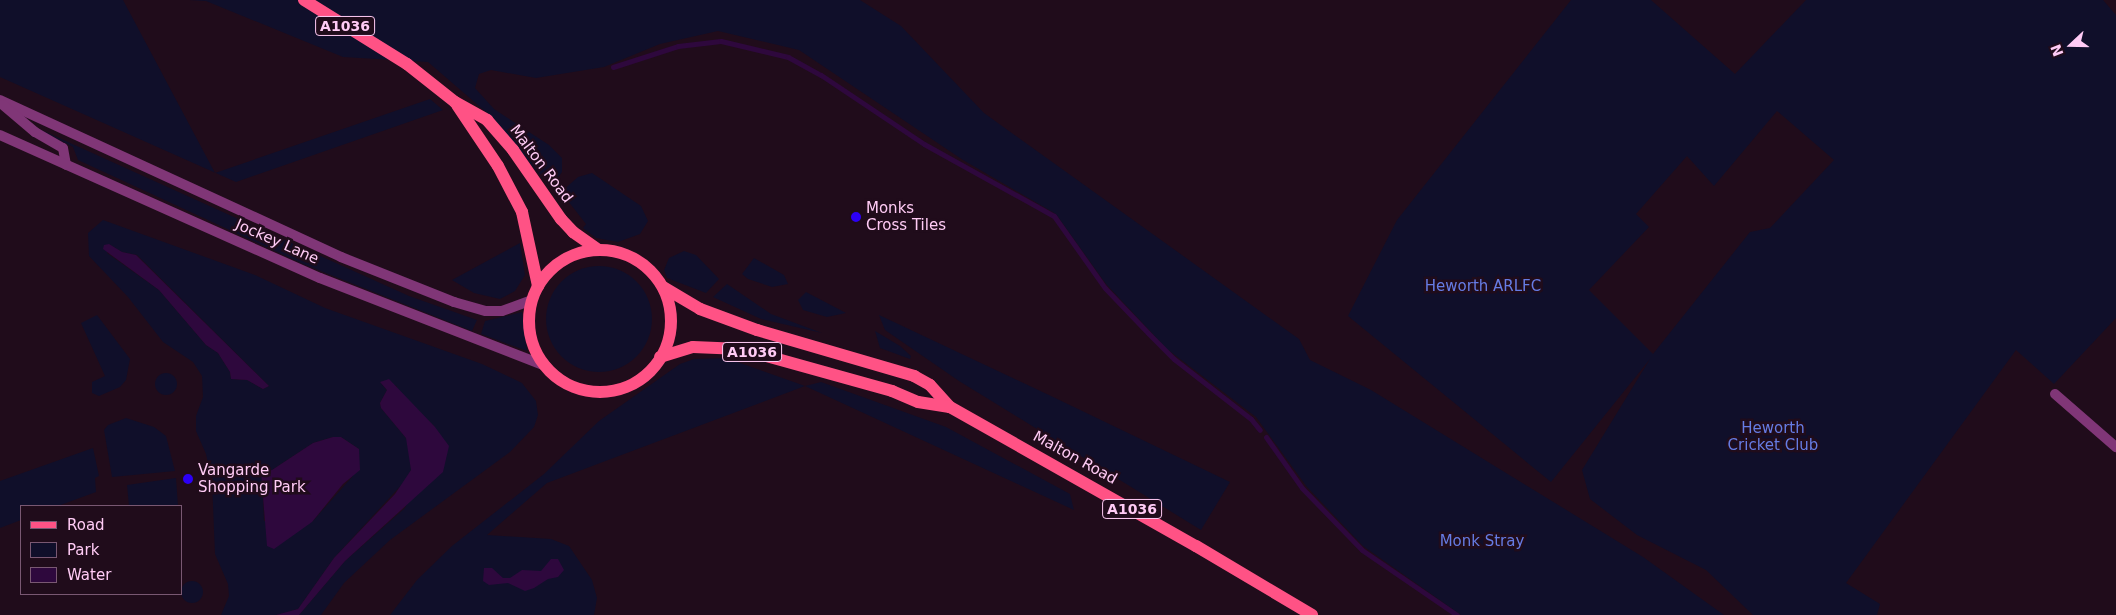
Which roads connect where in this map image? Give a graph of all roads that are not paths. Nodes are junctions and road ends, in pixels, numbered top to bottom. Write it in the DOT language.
graph roads {
  1 [pos="304,0"];
  2 [pos="0,102"];
  3 [pos="455,102"];
  4 [pos="0,135"];
  5 [pos="66,165"];
  6 [pos="598,250"];
  7 [pos="538,286"];
  8 [pos="663,287"];
  9 [pos="532,300"];
  10 [pos="660,357"];
  11 [pos="546,366"];
  12 [pos="2055,394"];
  13 [pos="950,407"];
  14 [pos="2116,447"];
  15 [pos="1312,615"];
  1 -- 3 [label="main road, Malton Road / A1036"];
  2 -- 5 [label="street"];
  2 -- 9 [label="street, Jockey Lane"];
  3 -- 6 [label="main road, Malton Road / A1036"];
  3 -- 7 [label="main road, Malton Road / A1036"];
  4 -- 5 [label="street, Jockey Lane"];
  5 -- 11 [label="street, Jockey Lane"];
  6 -- 7 [label="main road"];
  6 -- 8 [label="main road"];
  7 -- 9 [label="main road"];
  8 -- 10 [label="main road"];
  8 -- 13 [label="main road, Malton Road / A1036"];
  9 -- 11 [label="main road"];
  10 -- 11 [label="main road"];
  10 -- 13 [label="main road, Malton Road / A1036"];
  12 -- 14 [label="street"];
  13 -- 15 [label="main road, Malton Road / A1036"];
}
